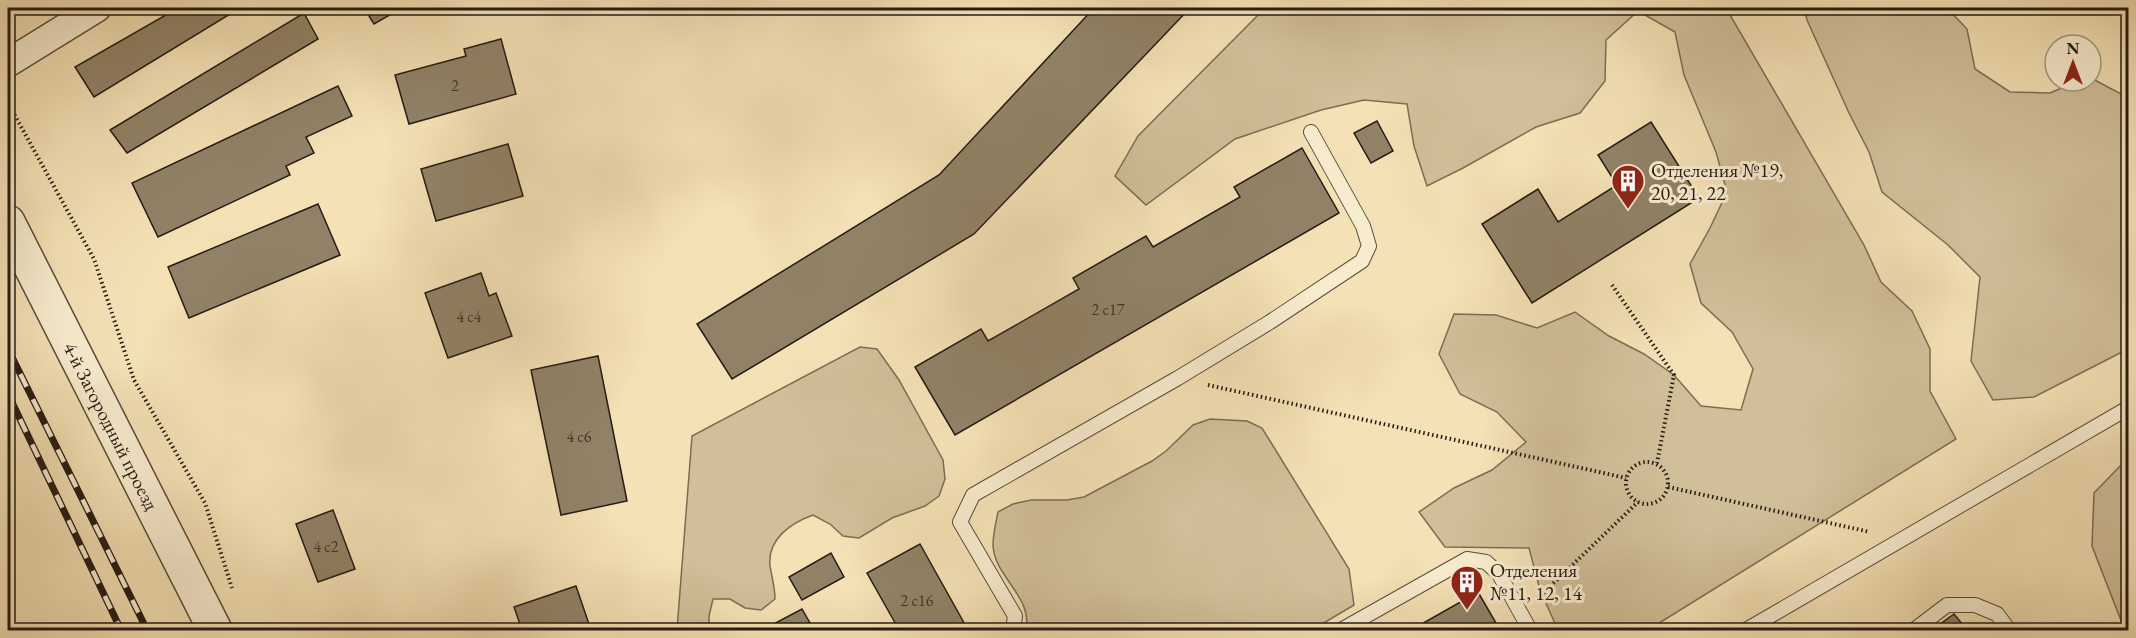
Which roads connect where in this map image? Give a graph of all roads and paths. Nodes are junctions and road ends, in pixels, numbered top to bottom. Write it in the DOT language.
graph roads {
  1 [pos="97,8"];
  2 [pos="8,63"];
  3 [pos="8,103"];
  4 [pos="1311,132"];
  5 [pos="8,222"];
  6 [pos="1612,285"];
  7 [pos="1178,378"];
  8 [pos="2128,408"];
  9 [pos="1657,463"];
  10 [pos="1626,478"];
  11 [pos="1668,487"];
  12 [pos="1638,502"];
  13 [pos="1904,540"];
  14 [pos="232,589"];
  15 [pos="1521,615"];
  16 [pos="216,630"];
  17 [pos="1013,630"];
  18 [pos="1341,630"];
  19 [pos="1530,630"];
  20 [pos="1746,630"];
  21 [pos="1914,630"];
  22 [pos="2009,630"];
  1 -- 2 [label="street"];
  3 -- 14 [label="path"];
  4 -- 7 [label="lane"];
  5 -- 16 [label="street, 4-й Загородный проезд"];
  6 -- 9 [label="path"];
  7 -- 10 [label="path"];
  7 -- 17 [label="lane"];
  8 -- 13 [label="lane"];
  9 -- 10 [label="path"];
  9 -- 11 [label="path"];
  10 -- 12 [label="path"];
  11 -- 12 [label="path"];
  11 -- 13 [label="path"];
  12 -- 15 [label="path"];
  13 -- 20 [label="lane"];
  15 -- 18 [label="lane"];
  15 -- 19 [label="lane"];
  21 -- 22 [label="lane"];
}
